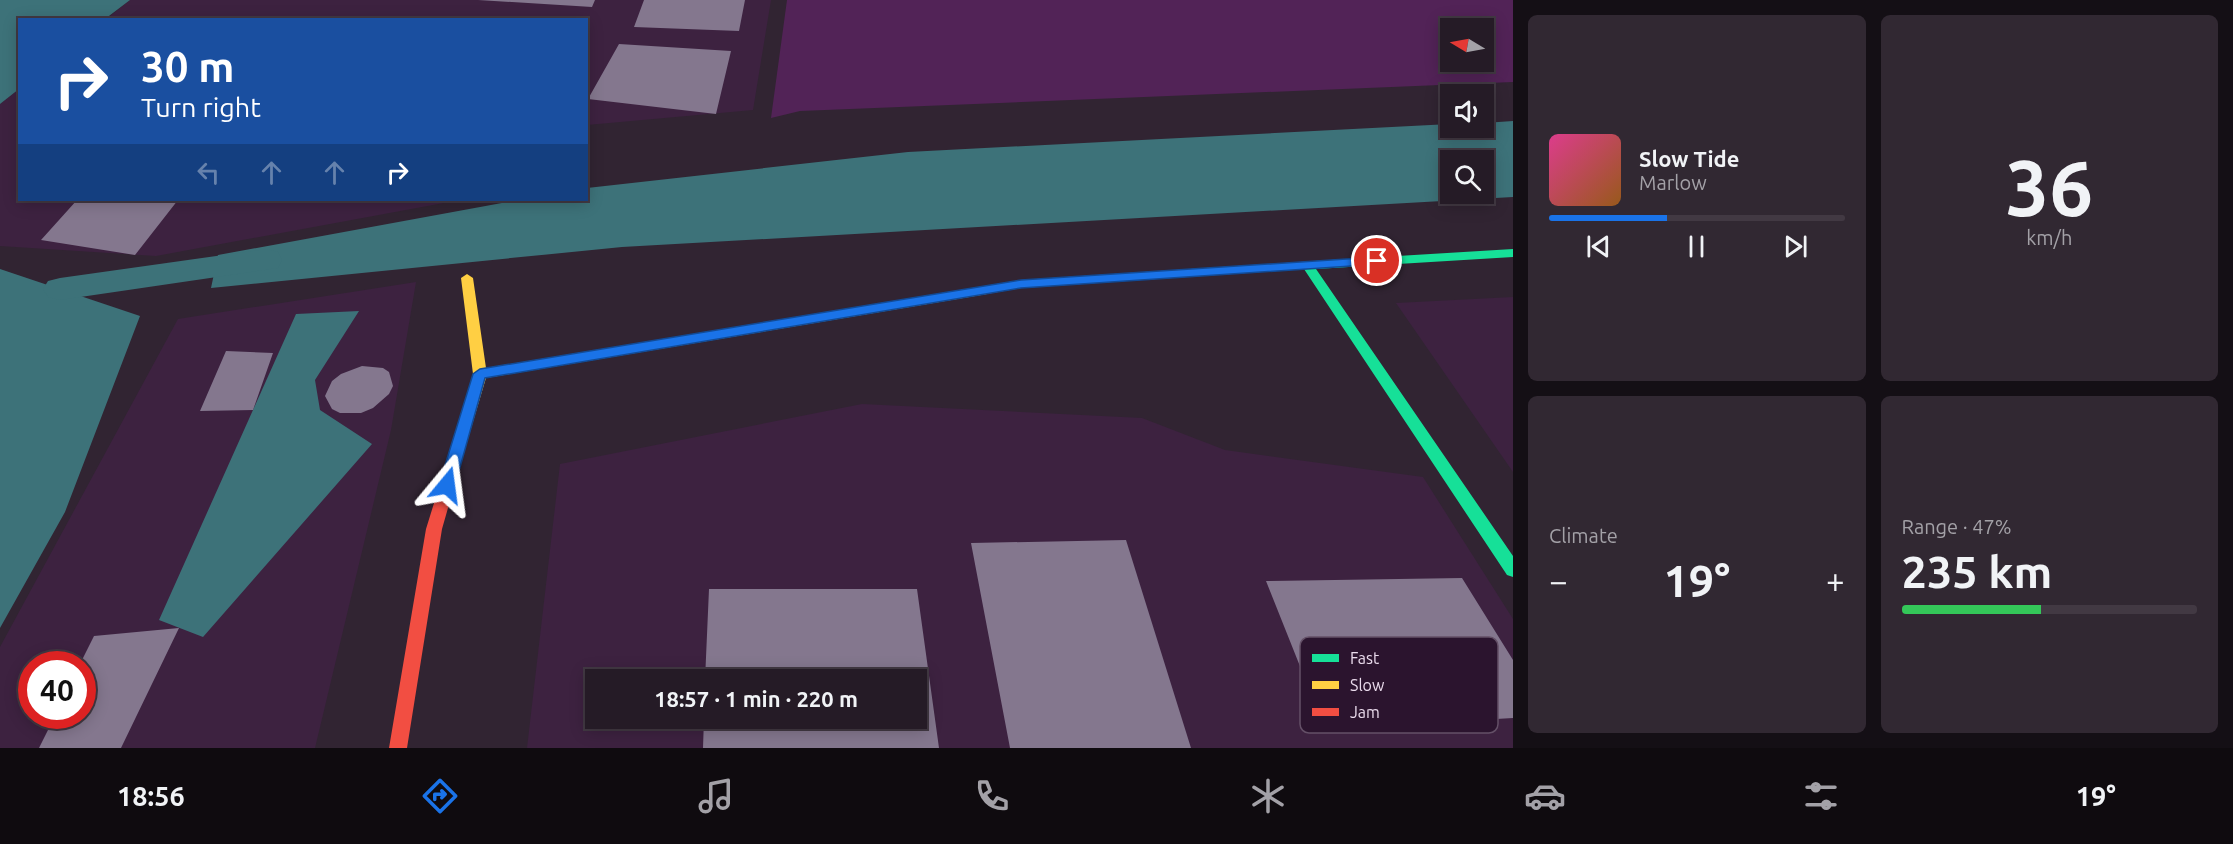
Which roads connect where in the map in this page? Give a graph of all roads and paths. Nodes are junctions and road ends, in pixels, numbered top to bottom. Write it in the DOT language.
graph roads {
  1 [pos="1513,253"];
  2 [pos="1308,266"];
  3 [pos="467,278"];
  4 [pos="480,374"];
  5 [pos="1513,570"];
  6 [pos="398,748"];
  1 -- 2 [label="street"];
  2 -- 4 [label="street"];
  2 -- 5 [label="street"];
  3 -- 4 [label="street"];
  4 -- 6 [label="street"];
}
